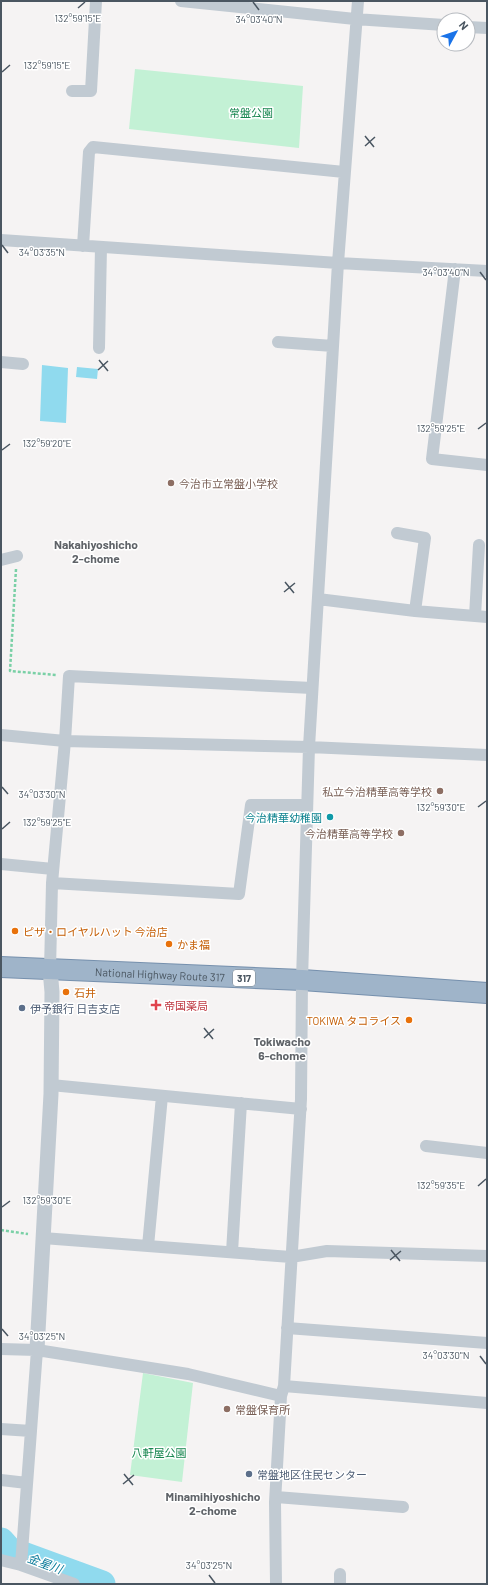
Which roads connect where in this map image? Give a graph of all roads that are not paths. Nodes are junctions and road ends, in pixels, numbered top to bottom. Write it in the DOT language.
graph roads {
  1 [pos="96,1"];
  2 [pos="181,1"];
  3 [pos="358,1"];
  4 [pos="356,19"];
  5 [pos="436,24"];
  6 [pos="476,27"];
  7 [pos="487,28"];
  8 [pos="72,91"];
  9 [pos="344,172"];
  10 [pos="1,240"];
  11 [pos="83,246"];
  12 [pos="101,247"];
  13 [pos="338,263"];
  14 [pos="455,269"];
  15 [pos="487,271"];
  16 [pos="278,342"];
  17 [pos="333,346"];
  18 [pos="100,348"];
  19 [pos="1,362"];
  20 [pos="23,364"];
  21 [pos="487,465"];
  22 [pos="397,533"];
  23 [pos="480,545"];
  24 [pos="17,556"];
  25 [pos="1,560"];
  26 [pos="318,599"];
  27 [pos="415,611"];
  28 [pos="481,616"];
  29 [pos="312,688"];
  30 [pos="1,735"];
  31 [pos="65,741"];
  32 [pos="309,747"];
  33 [pos="487,755"];
  34 [pos="307,805"];
  35 [pos="1,864"];
  36 [pos="54,869"];
  37 [pos="52,883"];
  38 [pos="1,967"];
  39 [pos="50,970"];
  40 [pos="302,980"];
  41 [pos="487,993"];
  42 [pos="52,1085"];
  43 [pos="162,1096"];
  44 [pos="241,1103"];
  45 [pos="301,1109"];
  46 [pos="426,1146"];
  47 [pos="487,1153"];
  48 [pos="44,1236"];
  49 [pos="148,1246"];
  50 [pos="232,1252"];
  51 [pos="487,1256"];
  52 [pos="291,1257"];
  53 [pos="287,1328"];
  54 [pos="487,1343"];
  55 [pos="1,1349"];
  56 [pos="37,1350"];
  57 [pos="282,1391"];
  58 [pos="487,1403"];
  59 [pos="1,1429"];
  60 [pos="31,1432"];
  61 [pos="1,1480"];
  62 [pos="27,1483"];
  63 [pos="276,1497"];
  64 [pos="402,1507"];
  65 [pos="1,1560"];
  66 [pos="21,1565"];
  67 [pos="74,1584"];
  68 [pos="276,1584"];
  1 -- 8 [label="street"];
  2 -- 4 [label="street"];
  3 -- 4 [label="street"];
  4 -- 5 [label="street"];
  4 -- 9 [label="street"];
  6 -- 7 [label="street"];
  9 -- 11 [label="street"];
  9 -- 13 [label="street"];
  10 -- 11 [label="street"];
  11 -- 12 [label="street"];
  12 -- 13 [label="street"];
  12 -- 18 [label="street"];
  13 -- 14 [label="street"];
  13 -- 17 [label="street"];
  14 -- 15 [label="street"];
  14 -- 21 [label="street"];
  16 -- 17 [label="street"];
  17 -- 26 [label="street"];
  19 -- 20 [label="street"];
  22 -- 27 [label="street"];
  23 -- 28 [label="street"];
  24 -- 25 [label="street"];
  26 -- 27 [label="street"];
  26 -- 29 [label="street"];
  27 -- 28 [label="street"];
  29 -- 31 [label="street"];
  29 -- 32 [label="street"];
  30 -- 31 [label="street"];
  31 -- 32 [label="street"];
  31 -- 36 [label="street"];
  32 -- 33 [label="street"];
  32 -- 34 [label="street"];
  34 -- 37 [label="street"];
  34 -- 40 [label="street"];
  35 -- 36 [label="street"];
  36 -- 37 [label="street"];
  37 -- 39 [label="street"];
  38 -- 39 [label="highway, National Highway Route 317 / 317"];
  39 -- 40 [label="highway, National Highway Route 317 / 317"];
  39 -- 42 [label="street"];
  40 -- 41 [label="highway, National Highway Route 317 / 317"];
  40 -- 45 [label="street"];
  42 -- 43 [label="street"];
  42 -- 48 [label="street"];
  43 -- 44 [label="street"];
  43 -- 49 [label="street"];
  44 -- 45 [label="street"];
  44 -- 50 [label="street"];
  45 -- 52 [label="street"];
  46 -- 47 [label="street"];
  48 -- 49 [label="street"];
  48 -- 56 [label="street"];
  49 -- 50 [label="street"];
  50 -- 52 [label="street"];
  51 -- 52 [label="street"];
  52 -- 53 [label="street"];
  53 -- 54 [label="street"];
  53 -- 57 [label="street"];
  55 -- 56 [label="street"];
  56 -- 57 [label="street"];
  56 -- 60 [label="street"];
  57 -- 58 [label="street"];
  57 -- 63 [label="street"];
  59 -- 60 [label="street"];
  60 -- 62 [label="street"];
  61 -- 62 [label="street"];
  62 -- 66 [label="street"];
  63 -- 64 [label="street"];
  63 -- 68 [label="street"];
  65 -- 66 [label="street"];
  66 -- 67 [label="street"];
}
